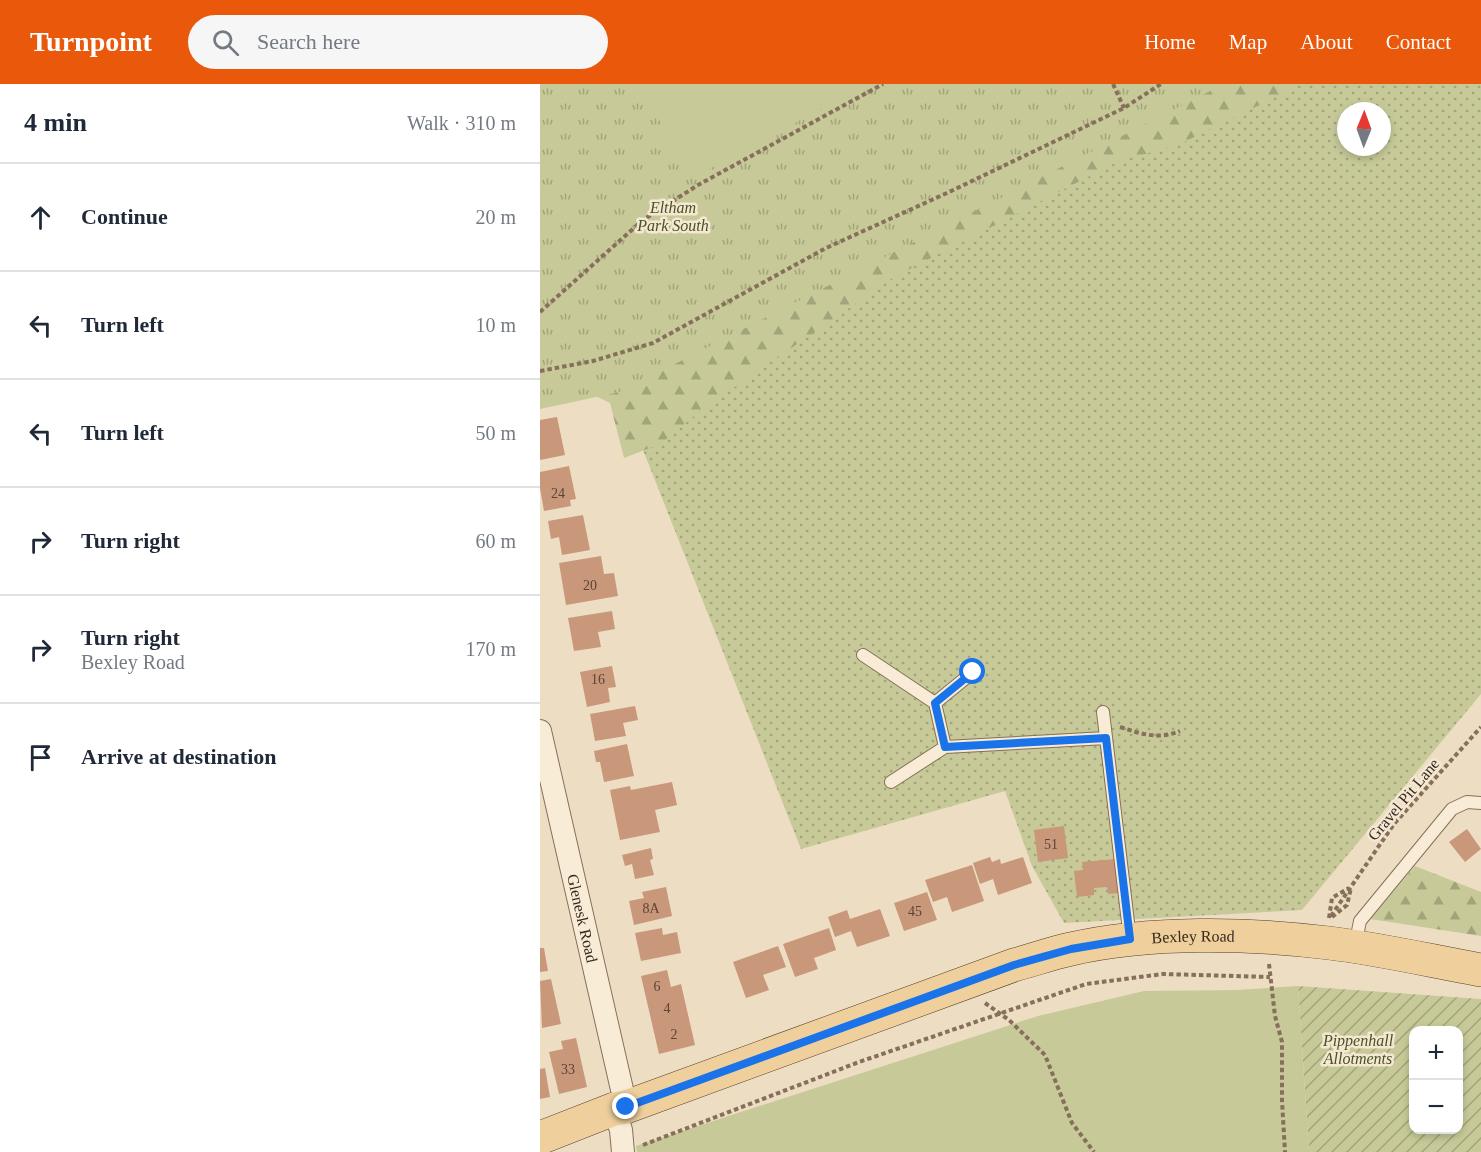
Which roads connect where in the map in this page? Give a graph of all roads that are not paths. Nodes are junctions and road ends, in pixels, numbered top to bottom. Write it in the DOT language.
graph roads {
  1 [pos="863,656"];
  2 [pos="973,672"];
  3 [pos="935,703"];
  4 [pos="1103,712"];
  5 [pos="540,731"];
  6 [pos="1105,733"];
  7 [pos="945,747"];
  8 [pos="891,782"];
  9 [pos="1481,802"];
  10 [pos="1130,939"];
  11 [pos="1355,947"];
  12 [pos="1481,970"];
  13 [pos="620,1108"];
  14 [pos="540,1138"];
  15 [pos="629,1150"];
  1 -- 3 [label="lane"];
  2 -- 3 [label="lane"];
  3 -- 7 [label="lane"];
  4 -- 6 [label="lane"];
  5 -- 13 [label="street, Glenesk Road"];
  6 -- 7 [label="lane"];
  6 -- 10 [label="lane"];
  7 -- 8 [label="lane"];
  9 -- 11 [label="lane"];
  10 -- 11 [label="main road, Bexley Road"];
  10 -- 13 [label="main road, Bexley Road"];
  11 -- 12 [label="main road, Bexley Road"];
  13 -- 14 [label="main road, Bexley Road"];
  13 -- 15 [label="street, Glenesk Road"];
}
